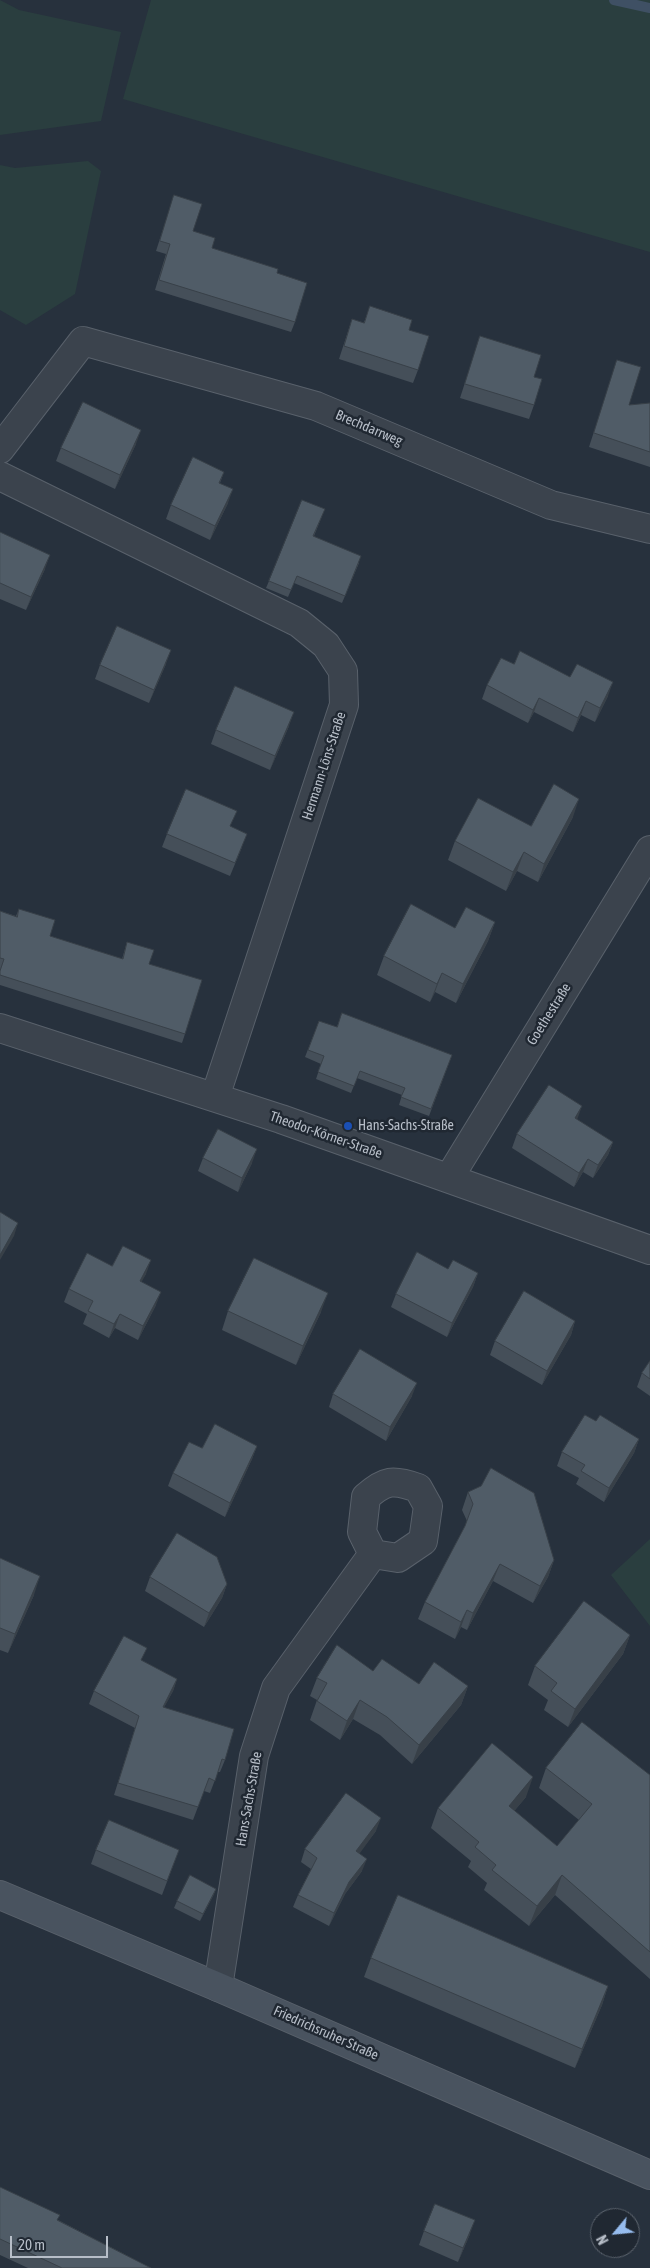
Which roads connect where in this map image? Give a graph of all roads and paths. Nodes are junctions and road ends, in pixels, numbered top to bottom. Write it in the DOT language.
graph roads {
  1 [pos="0,449"];
  2 [pos="0,476"];
  3 [pos="650,529"];
  4 [pos="650,850"];
  5 [pos="0,1028"];
  6 [pos="214,1097"];
  7 [pos="449,1178"];
  8 [pos="650,1250"];
  9 [pos="373,1554"];
  10 [pos="0,1895"];
  11 [pos="218,1987"];
  12 [pos="650,2175"];
  1 -- 3 [label="street, Brechdarrweg"];
  2 -- 6 [label="street, Hermann-Löns-Straße"];
  4 -- 7 [label="street, Goethestraße"];
  5 -- 6 [label="street, Theodor-Körner-Straße"];
  6 -- 7 [label="street, Theodor-Körner-Straße"];
  7 -- 8 [label="street, Theodor-Körner-Straße"];
  9 -- 11 [label="street, Hans-Sachs-Straße"];
  10 -- 11 [label="main road, Friedrichsruher Straße"];
  11 -- 12 [label="main road, Friedrichsruher Straße"];
}
